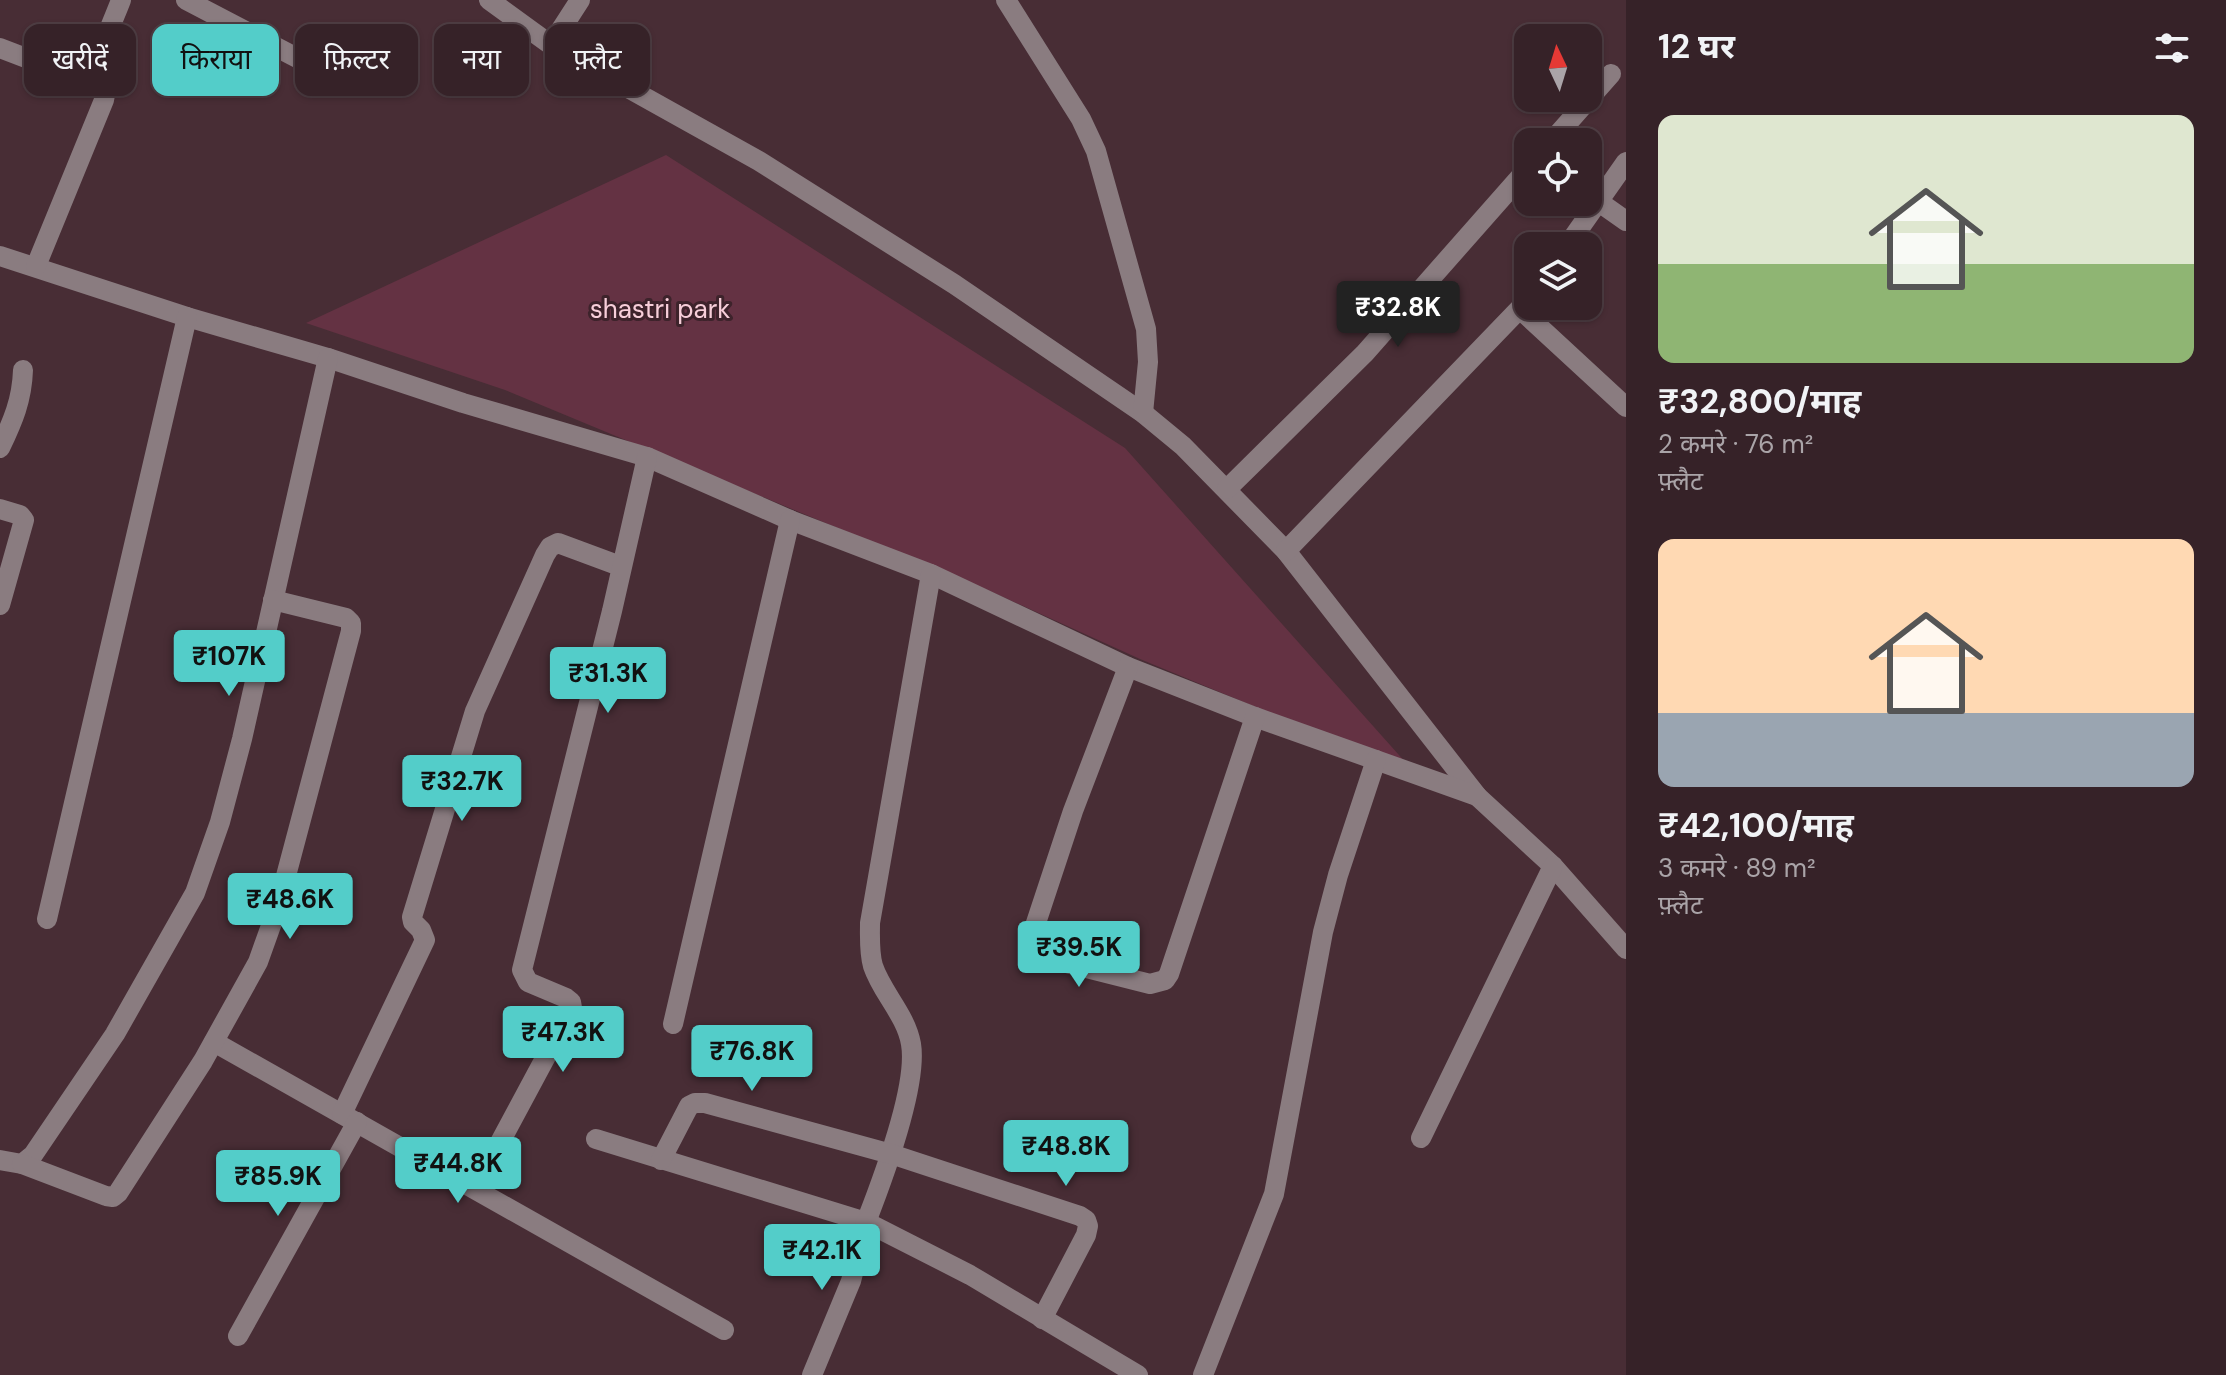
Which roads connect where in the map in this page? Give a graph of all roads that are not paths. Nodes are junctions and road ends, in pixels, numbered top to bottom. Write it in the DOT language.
graph roads {
  1 [pos="121,0"];
  2 [pos="186,0"];
  3 [pos="489,0"];
  4 [pos="580,0"];
  5 [pos="1006,0"];
  6 [pos="113,24"];
  7 [pos="565,24"];
  8 [pos="545,41"];
  9 [pos="0,48"];
  10 [pos="24,57"];
  11 [pos="295,57"];
  12 [pos="1611,74"];
  13 [pos="104,96"];
  14 [pos="642,96"];
  15 [pos="1563,128"];
  16 [pos="1626,162"];
  17 [pos="1514,184"];
  18 [pos="1602,198"];
  19 [pos="1602,204"];
  20 [pos="1626,221"];
  21 [pos="0,256"];
  22 [pos="36,266"];
  23 [pos="1514,315"];
  24 [pos="187,317"];
  25 [pos="1539,320"];
  26 [pos="328,358"];
  27 [pos="23,370"];
  28 [pos="1626,407"];
  29 [pos="1143,413"];
  30 [pos="0,448"];
  31 [pos="647,457"];
  32 [pos="1227,489"];
  33 [pos="0,509"];
  34 [pos="790,520"];
  35 [pos="1286,551"];
  36 [pos="620,566"];
  37 [pos="931,574"];
  38 [pos="273,600"];
  39 [pos="0,605"];
  40 [pos="1128,667"];
  41 [pos="1255,717"];
  42 [pos="1376,760"];
  43 [pos="1477,796"];
  44 [pos="1553,866"];
  45 [pos="47,919"];
  46 [pos="1626,949"];
  47 [pos="673,1024"];
  48 [pos="214,1042"];
  49 [pos="350,1118"];
  50 [pos="1421,1138"];
  51 [pos="596,1139"];
  52 [pos="891,1154"];
  53 [pos="0,1160"];
  54 [pos="661,1160"];
  55 [pos="22,1164"];
  56 [pos="475,1189"];
  57 [pos="866,1222"];
  58 [pos="1042,1319"];
  59 [pos="724,1330"];
  60 [pos="238,1336"];
  61 [pos="1131,1373"];
  62 [pos="812,1375"];
  63 [pos="1203,1375"];
  1 -- 6 [label="street"];
  2 -- 11 [label="street"];
  3 -- 8 [label="street"];
  4 -- 7 [label="street"];
  5 -- 29 [label="street"];
  9 -- 10 [label="street"];
  12 -- 15 [label="street"];
  13 -- 22 [label="street"];
  14 -- 29 [label="street"];
  16 -- 18 [label="street"];
  17 -- 32 [label="street"];
  19 -- 20 [label="street"];
  21 -- 22 [label="street"];
  22 -- 24 [label="street"];
  23 -- 35 [label="street"];
  24 -- 26 [label="street"];
  24 -- 45 [label="street"];
  25 -- 28 [label="street"];
  26 -- 31 [label="street"];
  26 -- 38 [label="street"];
  27 -- 30 [label="street"];
  29 -- 32 [label="street"];
  31 -- 34 [label="street"];
  31 -- 36 [label="street"];
  32 -- 35 [label="street"];
  33 -- 39 [label="street"];
  34 -- 37 [label="street"];
  34 -- 47 [label="street"];
  35 -- 43 [label="street"];
  36 -- 49 [label="street"];
  36 -- 56 [label="street"];
  37 -- 40 [label="street"];
  37 -- 52 [label="street"];
  38 -- 48 [label="street"];
  38 -- 55 [label="street"];
  40 -- 41 [label="street"];
  40 -- 41 [label="street"];
  41 -- 42 [label="street"];
  42 -- 43 [label="street"];
  42 -- 63 [label="street"];
  43 -- 44 [label="street"];
  44 -- 46 [label="street"];
  44 -- 50 [label="street"];
  48 -- 49 [label="street"];
  48 -- 55 [label="street"];
  49 -- 56 [label="street"];
  49 -- 60 [label="street"];
  51 -- 54 [label="street"];
  52 -- 54 [label="street"];
  52 -- 57 [label="street"];
  52 -- 58 [label="street"];
  53 -- 55 [label="street"];
  54 -- 57 [label="street"];
  56 -- 59 [label="street"];
  57 -- 58 [label="street"];
  57 -- 62 [label="street"];
  58 -- 61 [label="street"];
}
